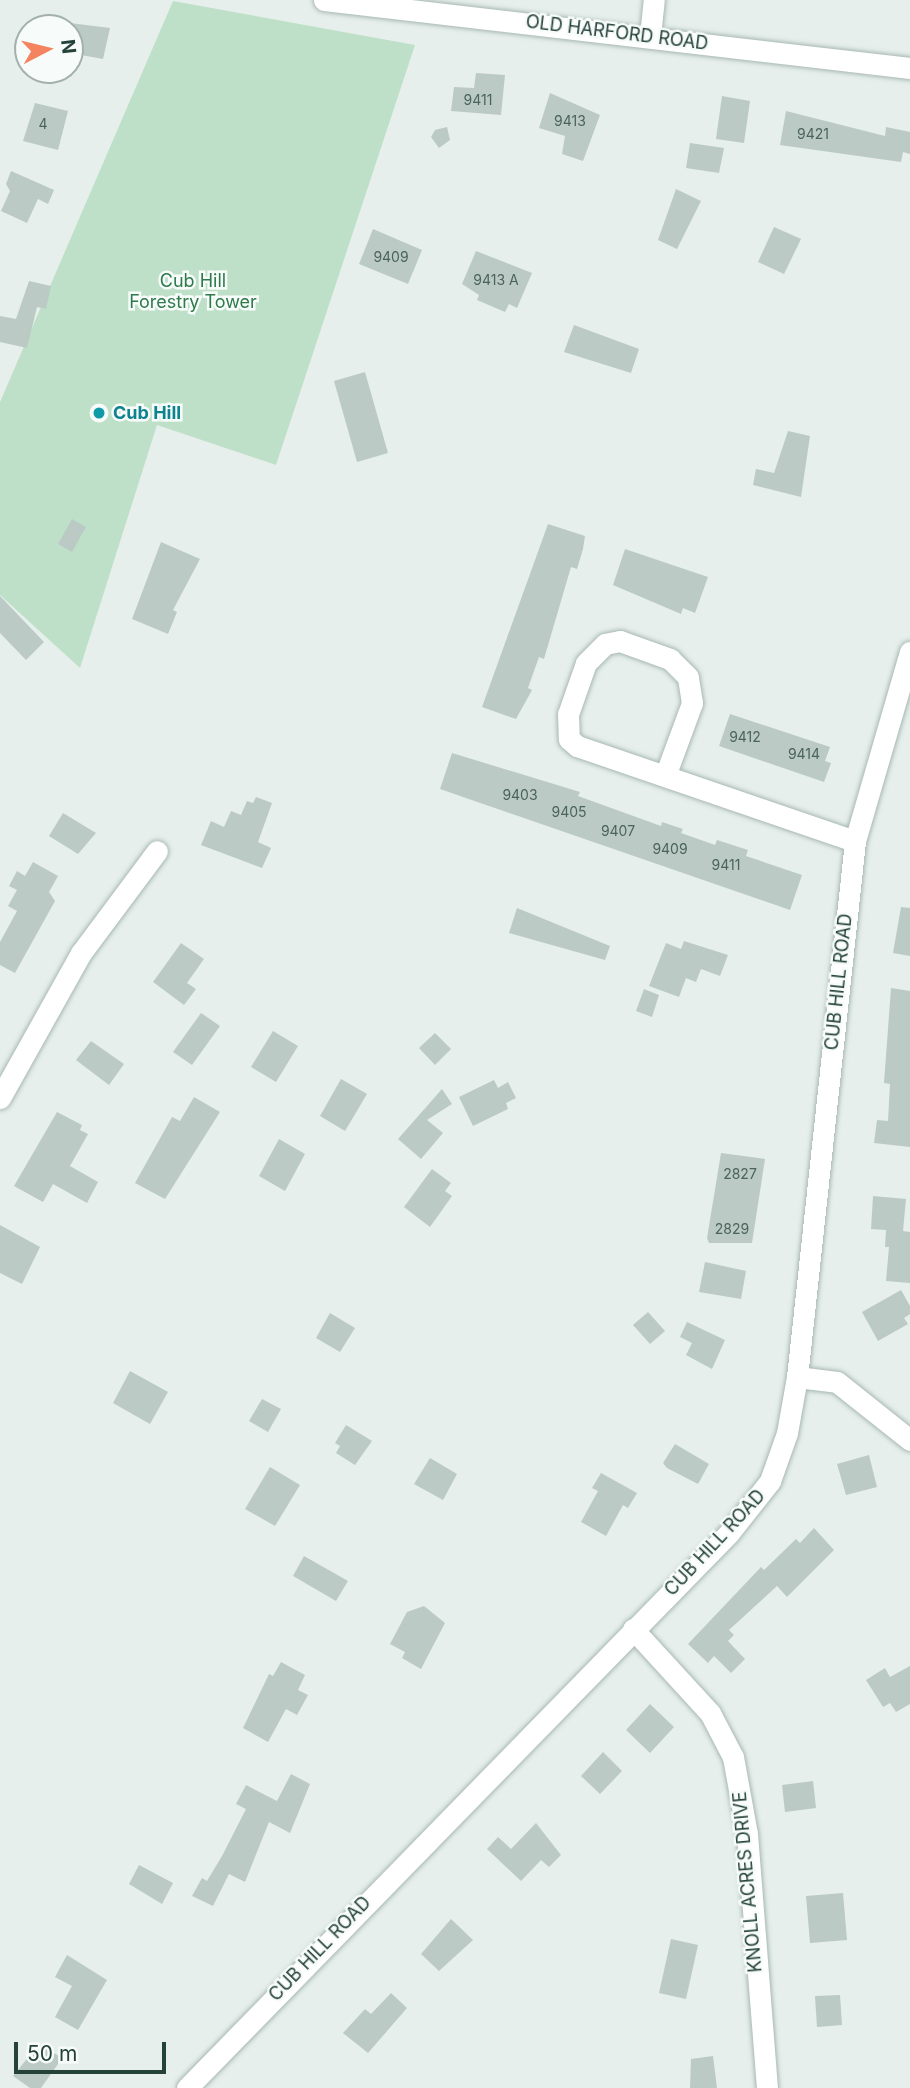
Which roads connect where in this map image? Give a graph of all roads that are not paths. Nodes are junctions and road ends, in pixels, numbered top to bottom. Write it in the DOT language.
graph roads {
  1 [pos="324,0"];
  2 [pos="653,0"];
  3 [pos="650,36"];
  4 [pos="910,68"];
  5 [pos="910,652"];
  6 [pos="665,776"];
  7 [pos="855,841"];
  8 [pos="158,851"];
  9 [pos="0,1098"];
  10 [pos="797,1377"];
  11 [pos="910,1440"];
  12 [pos="633,1629"];
  13 [pos="187,2088"];
  14 [pos="767,2088"];
  1 -- 3 [label="street, OLD HARFORD ROAD"];
  2 -- 3 [label="street"];
  3 -- 4 [label="street, OLD HARFORD ROAD"];
  5 -- 7 [label="street, CUB HILL ROAD"];
  6 -- 6 [label="street"];
  6 -- 7 [label="street"];
  7 -- 10 [label="street, CUB HILL ROAD"];
  8 -- 9 [label="street"];
  10 -- 11 [label="street"];
  10 -- 12 [label="street, CUB HILL ROAD"];
  12 -- 13 [label="street, CUB HILL ROAD"];
  12 -- 14 [label="street, KNOLL ACRES DRIVE"];
}
